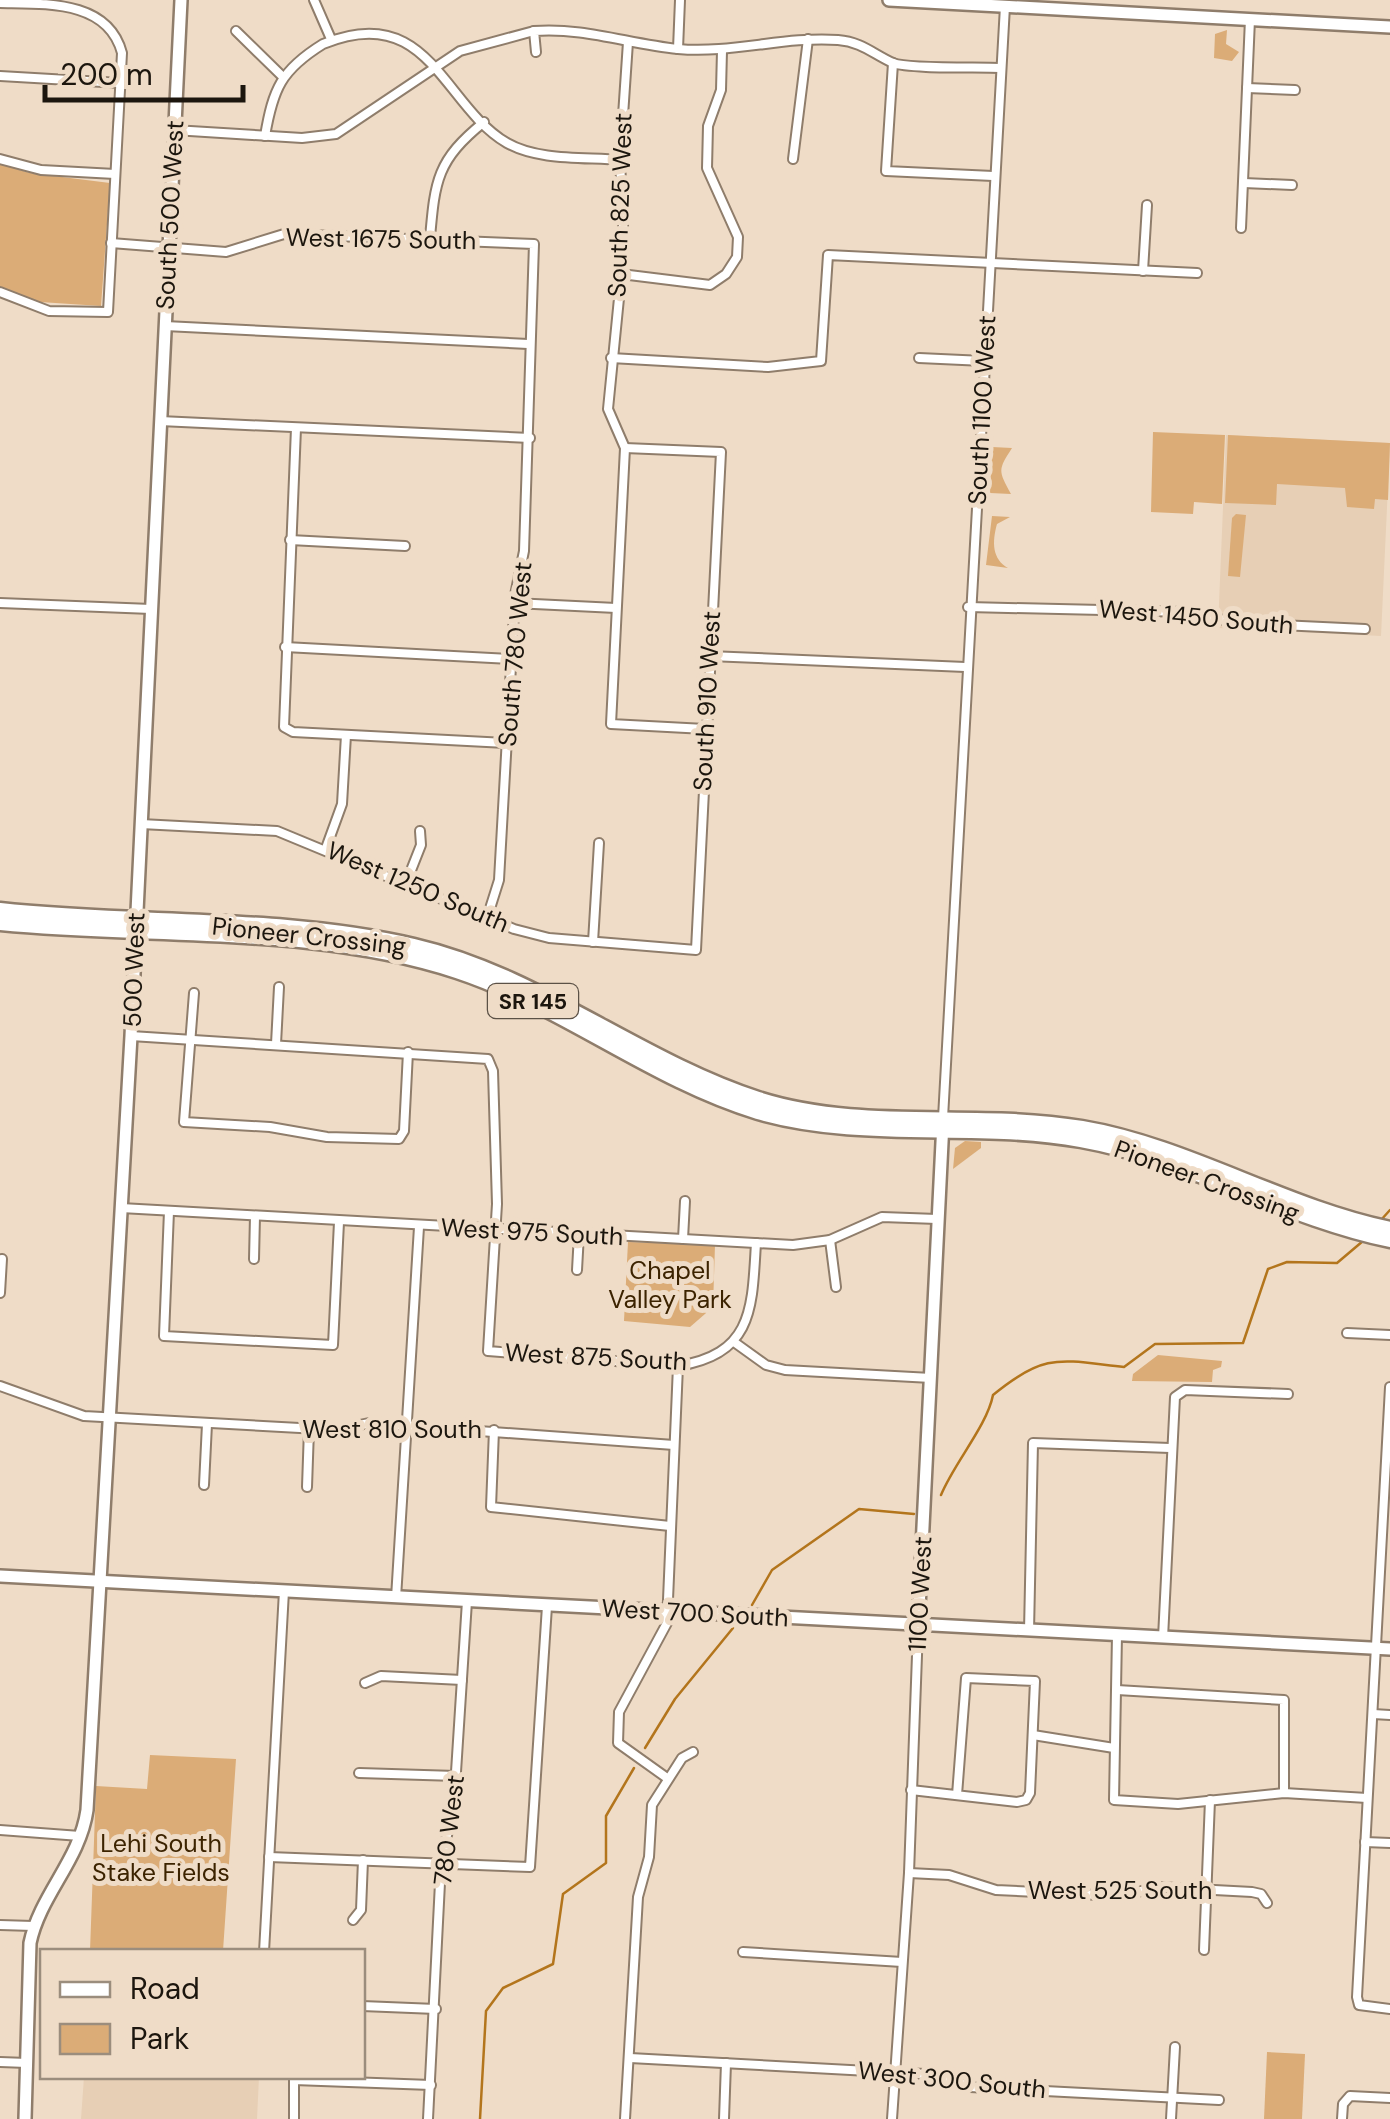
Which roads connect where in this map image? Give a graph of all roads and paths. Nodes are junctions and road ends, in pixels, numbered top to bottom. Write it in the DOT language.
graph roads {
  1 [pos="181,0"];
  2 [pos="314,0"];
  3 [pos="680,0"];
  4 [pos="889,0"];
  5 [pos="905,0"];
  6 [pos="0,3"];
  7 [pos="1005,6"];
  8 [pos="1250,19"];
  9 [pos="1390,27"];
  10 [pos="236,31"];
  11 [pos="534,32"];
  12 [pos="331,39"];
  13 [pos="808,39"];
  14 [pos="628,42"];
  15 [pos="678,49"];
  16 [pos="536,52"];
  17 [pos="722,52"];
  18 [pos="892,62"];
  19 [pos="441,63"];
  20 [pos="1000,68"];
  21 [pos="0,76"];
  22 [pos="282,76"];
  23 [pos="120,83"];
  24 [pos="1248,88"];
  25 [pos="1295,90"];
  26 [pos="484,122"];
  27 [pos="174,130"];
  28 [pos="265,136"];
  29 [pos="0,158"];
  30 [pos="793,159"];
  31 [pos="620,160"];
  32 [pos="116,174"];
  33 [pos="993,176"];
  34 [pos="1244,183"];
  35 [pos="1292,185"];
  36 [pos="1147,205"];
  37 [pos="1242,228"];
  38 [pos="430,238"];
  39 [pos="111,244"];
  40 [pos="534,244"];
  41 [pos="169,245"];
  42 [pos="989,264"];
  43 [pos="1143,271"];
  44 [pos="621,274"];
  45 [pos="1196,274"];
  46 [pos="0,292"];
  47 [pos="165,326"];
  48 [pos="528,344"];
  49 [pos="612,358"];
  50 [pos="919,358"];
  51 [pos="984,361"];
  52 [pos="160,422"];
  53 [pos="296,428"];
  54 [pos="530,438"];
  55 [pos="625,448"];
  56 [pos="290,540"];
  57 [pos="406,546"];
  58 [pos="0,603"];
  59 [pos="514,603"];
  60 [pos="968,607"];
  61 [pos="616,608"];
  62 [pos="151,609"];
  63 [pos="1365,629"];
  64 [pos="285,647"];
  65 [pos="709,656"];
  66 [pos="511,659"];
  67 [pos="965,667"];
  68 [pos="705,730"];
  69 [pos="346,735"];
  70 [pos="506,743"];
  71 [pos="141,824"];
  72 [pos="420,831"];
  73 [pos="599,843"];
  74 [pos="326,848"];
  75 [pos="406,884"];
  76 [pos="0,910"];
  77 [pos="487,918"];
  78 [pos="0,923"];
  79 [pos="136,928"];
  80 [pos="593,942"];
  81 [pos="696,950"];
  82 [pos="279,987"];
  83 [pos="194,993"];
  84 [pos="131,1036"];
  85 [pos="192,1039"];
  86 [pos="276,1044"];
  87 [pos="408,1052"];
  88 [pos="945,1068"];
  89 [pos="942,1124"];
  90 [pos="685,1202"];
  91 [pos="121,1208"];
  92 [pos="169,1211"];
  93 [pos="255,1216"];
  94 [pos="937,1219"];
  95 [pos="340,1222"];
  96 [pos="418,1227"];
  97 [pos="496,1230"];
  98 [pos="1376,1230"];
  99 [pos="579,1234"];
  100 [pos="683,1239"];
  101 [pos="830,1240"];
  102 [pos="1390,1240"];
  103 [pos="756,1242"];
  104 [pos="254,1259"];
  105 [pos="2,1260"];
  106 [pos="578,1270"];
  107 [pos="836,1286"];
  108 [pos="0,1293"];
  109 [pos="1347,1333"];
  110 [pos="1390,1335"];
  111 [pos="734,1342"];
  112 [pos="678,1366"];
  113 [pos="931,1378"];
  114 [pos="0,1386"];
  115 [pos="1390,1387"];
  116 [pos="1288,1394"];
  117 [pos="110,1418"];
  118 [pos="208,1424"];
  119 [pos="408,1426"];
  120 [pos="309,1429"];
  121 [pos="494,1430"];
  122 [pos="674,1445"];
  123 [pos="1170,1448"];
  124 [pos="204,1485"];
  125 [pos="308,1487"];
  126 [pos="670,1526"];
  127 [pos="0,1576"];
  128 [pos="101,1580"];
  129 [pos="284,1591"];
  130 [pos="396,1598"];
  131 [pos="467,1601"];
  132 [pos="547,1606"];
  133 [pos="668,1610"];
  134 [pos="918,1628"];
  135 [pos="1029,1631"];
  136 [pos="1116,1635"];
  137 [pos="1163,1638"];
  138 [pos="1383,1649"];
  139 [pos="462,1680"];
  140 [pos="365,1683"];
  141 [pos="1117,1690"];
  142 [pos="1372,1714"];
  143 [pos="1390,1715"];
  144 [pos="1033,1735"];
  145 [pos="1114,1748"];
  146 [pos="693,1752"];
  147 [pos="359,1773"];
  148 [pos="456,1776"];
  149 [pos="667,1778"];
  150 [pos="911,1790"];
  151 [pos="1284,1793"];
  152 [pos="958,1795"];
  153 [pos="1367,1798"];
  154 [pos="1210,1800"];
  155 [pos="0,1830"];
  156 [pos="82,1836"];
  157 [pos="1365,1842"];
  158 [pos="1390,1843"];
  159 [pos="268,1857"];
  160 [pos="363,1860"];
  161 [pos="442,1862"];
  162 [pos="909,1874"];
  163 [pos="1208,1889"];
  164 [pos="1267,1903"];
  165 [pos="352,1920"];
  166 [pos="0,1925"];
  167 [pos="34,1926"];
  168 [pos="264,1949"];
  169 [pos="1204,1950"];
  170 [pos="743,1952"];
  171 [pos="902,1962"];
  172 [pos="365,2006"];
  173 [pos="436,2009"];
  174 [pos="1390,2009"];
  175 [pos="1175,2047"];
  176 [pos="630,2058"];
  177 [pos="0,2062"];
  178 [pos="27,2063"];
  179 [pos="726,2063"];
  180 [pos="895,2072"];
  181 [pos="431,2086"];
  182 [pos="1172,2098"];
  183 [pos="1390,2098"];
  184 [pos="1219,2100"];
  185 [pos="26,2119"];
  186 [pos="294,2119"];
  187 [pos="428,2119"];
  188 [pos="625,2119"];
  189 [pos="724,2119"];
  190 [pos="892,2119"];
  191 [pos="1171,2119"];
  192 [pos="1342,2119"];
  1 -- 27 [label="street, South 500 West"];
  2 -- 12 [label="street"];
  3 -- 15 [label="street"];
  4 -- 5 [label="street"];
  5 -- 7 [label="street"];
  6 -- 23 [label="street"];
  7 -- 8 [label="street"];
  7 -- 20 [label="street, South 1100 West"];
  8 -- 9 [label="street"];
  8 -- 24 [label="street"];
  10 -- 22 [label="street"];
  11 -- 14 [label="street"];
  11 -- 16 [label="street"];
  11 -- 19 [label="street"];
  12 -- 19 [label="street"];
  12 -- 22 [label="street"];
  13 -- 17 [label="street"];
  13 -- 18 [label="street"];
  13 -- 30 [label="street"];
  14 -- 15 [label="street"];
  14 -- 31 [label="street, South 825 West"];
  15 -- 17 [label="street"];
  17 -- 44 [label="street"];
  18 -- 20 [label="street"];
  18 -- 33 [label="street"];
  19 -- 26 [label="street"];
  19 -- 28 [label="street"];
  20 -- 33 [label="street, South 1100 West"];
  21 -- 23 [label="street"];
  22 -- 28 [label="street"];
  23 -- 32 [label="street"];
  24 -- 25 [label="street"];
  24 -- 34 [label="street"];
  26 -- 31 [label="street"];
  26 -- 38 [label="street"];
  27 -- 28 [label="street"];
  27 -- 41 [label="street, South 500 West"];
  29 -- 32 [label="street"];
  31 -- 44 [label="street, South 825 West"];
  32 -- 39 [label="street"];
  33 -- 42 [label="street, South 1100 West"];
  34 -- 35 [label="street"];
  34 -- 37 [label="street"];
  36 -- 43 [label="street"];
  38 -- 40 [label="street, West 1675 South"];
  38 -- 41 [label="street, West 1675 South"];
  39 -- 41 [label="street, West 1675 South"];
  39 -- 46 [label="street"];
  40 -- 48 [label="street, South 780 West"];
  41 -- 47 [label="street, South 500 West"];
  42 -- 43 [label="street"];
  42 -- 49 [label="street"];
  42 -- 51 [label="street, South 1100 West"];
  43 -- 45 [label="street"];
  44 -- 49 [label="street, South 825 West"];
  47 -- 48 [label="street"];
  47 -- 52 [label="street, South 500 West"];
  48 -- 54 [label="street, South 780 West"];
  49 -- 55 [label="street, South 825 West"];
  50 -- 51 [label="street"];
  51 -- 60 [label="street, South 1100 West"];
  52 -- 53 [label="street"];
  52 -- 62 [label="street, 500 West"];
  53 -- 54 [label="street"];
  53 -- 56 [label="street"];
  54 -- 59 [label="street, South 780 West"];
  55 -- 61 [label="street, South 825 West"];
  55 -- 65 [label="street, South 910 West"];
  56 -- 57 [label="street"];
  56 -- 64 [label="street"];
  58 -- 62 [label="street"];
  59 -- 61 [label="street"];
  59 -- 66 [label="street, South 780 West"];
  60 -- 63 [label="street, West 1450 South"];
  60 -- 67 [label="street, South 1100 West"];
  61 -- 68 [label="street, South 825 West"];
  62 -- 71 [label="street, 500 West"];
  64 -- 66 [label="street"];
  64 -- 69 [label="street"];
  65 -- 67 [label="street"];
  65 -- 68 [label="street, South 910 West"];
  66 -- 70 [label="street, South 780 West"];
  67 -- 88 [label="street, South 1100 West"];
  68 -- 81 [label="street, South 910 West"];
  69 -- 70 [label="street"];
  69 -- 74 [label="street"];
  70 -- 77 [label="street, South 780 West"];
  71 -- 74 [label="street, West 1250 South"];
  71 -- 79 [label="street, 500 West"];
  72 -- 75 [label="street"];
  73 -- 80 [label="street"];
  74 -- 75 [label="street, West 1250 South"];
  75 -- 77 [label="street, West 1250 South"];
  76 -- 79 [label="highway, Pioneer Crossing / SR 145"];
  77 -- 80 [label="street, West 1250 South"];
  78 -- 79 [label="highway, Pioneer Crossing / SR 145"];
  79 -- 84 [label="street, 500 West"];
  79 -- 89 [label="highway, Pioneer Crossing / SR 145"];
  80 -- 81 [label="street, West 1250 South"];
  82 -- 86 [label="street"];
  83 -- 85 [label="street"];
  84 -- 85 [label="street"];
  84 -- 91 [label="street, 500 West"];
  85 -- 86 [label="street"];
  85 -- 87 [label="street"];
  86 -- 87 [label="street"];
  87 -- 97 [label="street"];
  88 -- 89 [label="street, 1100 West"];
  89 -- 94 [label="street, 1100 West"];
  89 -- 98 [label="highway, Pioneer Crossing / SR 145"];
  90 -- 100 [label="street"];
  91 -- 92 [label="street, West 975 South"];
  91 -- 117 [label="street, 500 West"];
  92 -- 93 [label="street, West 975 South"];
  92 -- 95 [label="street"];
  93 -- 95 [label="street, West 975 South"];
  93 -- 104 [label="street"];
  94 -- 101 [label="street, West 975 South"];
  94 -- 113 [label="street, 1100 West"];
  95 -- 96 [label="street, West 975 South"];
  96 -- 97 [label="street, West 975 South"];
  96 -- 119 [label="street"];
  97 -- 99 [label="street, West 975 South"];
  97 -- 112 [label="street, West 875 South"];
  98 -- 102 [label="highway, Pioneer Crossing / SR 145"];
  99 -- 100 [label="street, West 975 South"];
  99 -- 106 [label="street"];
  100 -- 103 [label="street, West 975 South"];
  101 -- 103 [label="street, West 975 South"];
  101 -- 107 [label="street"];
  103 -- 111 [label="street"];
  105 -- 108 [label="street"];
  109 -- 110 [label="street"];
  111 -- 112 [label="street, West 875 South"];
  111 -- 113 [label="street"];
  112 -- 122 [label="street"];
  113 -- 134 [label="street, 1100 West"];
  114 -- 117 [label="street, West 810 South"];
  115 -- 138 [label="street"];
  116 -- 123 [label="street"];
  117 -- 118 [label="street, West 810 South"];
  117 -- 128 [label="street"];
  118 -- 120 [label="street, West 810 South"];
  118 -- 124 [label="street"];
  119 -- 120 [label="street, West 810 South"];
  119 -- 121 [label="street, West 810 South"];
  119 -- 130 [label="street"];
  120 -- 125 [label="street"];
  121 -- 122 [label="street, West 810 South"];
  121 -- 126 [label="street"];
  122 -- 126 [label="street"];
  123 -- 135 [label="street"];
  123 -- 137 [label="street"];
  126 -- 133 [label="street"];
  127 -- 128 [label="street, West 700 South"];
  128 -- 129 [label="street, West 700 South"];
  128 -- 156 [label="street"];
  129 -- 130 [label="street, West 700 South"];
  129 -- 159 [label="street"];
  130 -- 131 [label="street, West 700 South"];
  131 -- 132 [label="street, West 700 South"];
  131 -- 139 [label="street, 780 West"];
  132 -- 133 [label="street, West 700 South"];
  132 -- 161 [label="street"];
  133 -- 134 [label="street, West 700 South"];
  133 -- 149 [label="street"];
  134 -- 135 [label="street, West 700 South"];
  134 -- 150 [label="street, 1100 West"];
  135 -- 136 [label="street, West 700 South"];
  136 -- 137 [label="street, West 700 South"];
  136 -- 141 [label="street"];
  137 -- 138 [label="street, West 700 South"];
  138 -- 142 [label="street"];
  139 -- 140 [label="street"];
  139 -- 148 [label="street, 780 West"];
  141 -- 145 [label="street"];
  141 -- 151 [label="street"];
  142 -- 143 [label="street"];
  142 -- 153 [label="street"];
  144 -- 145 [label="street"];
  144 -- 152 [label="street"];
  144 -- 152 [label="street"];
  145 -- 154 [label="street"];
  146 -- 149 [label="street"];
  147 -- 148 [label="street"];
  148 -- 161 [label="street, 780 West"];
  149 -- 176 [label="street"];
  150 -- 152 [label="street"];
  150 -- 162 [label="street, 1100 West"];
  151 -- 153 [label="street"];
  151 -- 154 [label="street"];
  153 -- 157 [label="street"];
  154 -- 163 [label="street"];
  155 -- 156 [label="street"];
  156 -- 167 [label="street"];
  157 -- 158 [label="street"];
  157 -- 174 [label="street"];
  159 -- 160 [label="street"];
  159 -- 168 [label="street"];
  160 -- 161 [label="street"];
  160 -- 165 [label="street"];
  161 -- 173 [label="street, 780 West"];
  162 -- 163 [label="street, West 525 South"];
  162 -- 171 [label="street, 1100 West"];
  163 -- 164 [label="street, West 525 South"];
  163 -- 169 [label="street"];
  166 -- 167 [label="street"];
  167 -- 178 [label="street"];
  170 -- 171 [label="street"];
  171 -- 180 [label="street, 1100 West"];
  172 -- 173 [label="street"];
  173 -- 181 [label="street, 780 West"];
  175 -- 182 [label="street"];
  176 -- 179 [label="street, West 300 South"];
  176 -- 188 [label="street"];
  177 -- 178 [label="street"];
  178 -- 185 [label="street"];
  179 -- 180 [label="street, West 300 South"];
  179 -- 189 [label="street"];
  180 -- 182 [label="street, West 300 South"];
  180 -- 190 [label="street, 1100 West"];
  181 -- 186 [label="street"];
  181 -- 187 [label="street, 780 West"];
  182 -- 184 [label="street, West 300 South"];
  182 -- 191 [label="street"];
  183 -- 192 [label="street"];
}
